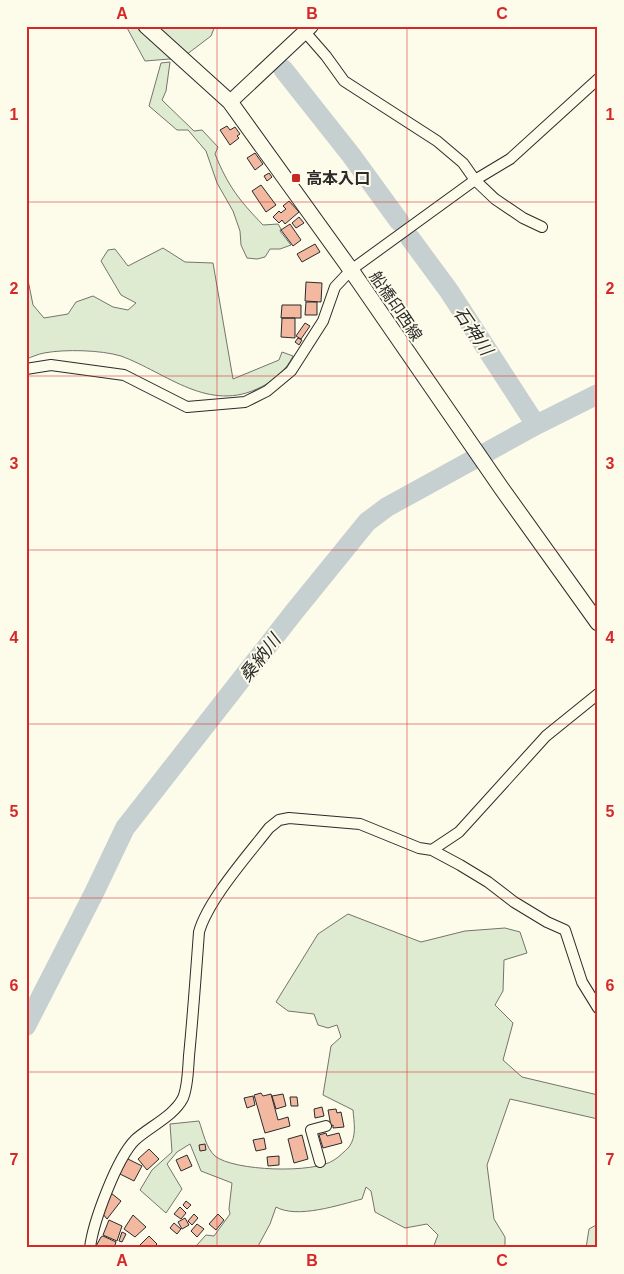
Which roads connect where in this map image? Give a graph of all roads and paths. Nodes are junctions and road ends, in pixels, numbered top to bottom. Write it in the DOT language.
graph roads {
  1 [pos="146,26"];
  2 [pos="308,29"];
  3 [pos="596,82"];
  4 [pos="230,102"];
  5 [pos="475,180"];
  6 [pos="542,227"];
  7 [pos="351,270"];
  8 [pos="26,369"];
  9 [pos="598,623"];
  10 [pos="598,694"];
  11 [pos="432,850"];
  12 [pos="598,1008"];
  13 [pos="326,1126"];
  14 [pos="320,1162"];
  15 [pos="90,1248"];
  1 -- 4 [label="main road, 船橋印西線"];
  2 -- 4 [label="street"];
  2 -- 5 [label="street"];
  3 -- 5 [label="street"];
  4 -- 7 [label="main road, 船橋印西線"];
  5 -- 6 [label="street"];
  5 -- 7 [label="street"];
  7 -- 8 [label="street"];
  7 -- 9 [label="main road, 船橋印西線"];
  10 -- 11 [label="street"];
  11 -- 12 [label="street"];
  11 -- 15 [label="street"];
  13 -- 14 [label="street"];
}
